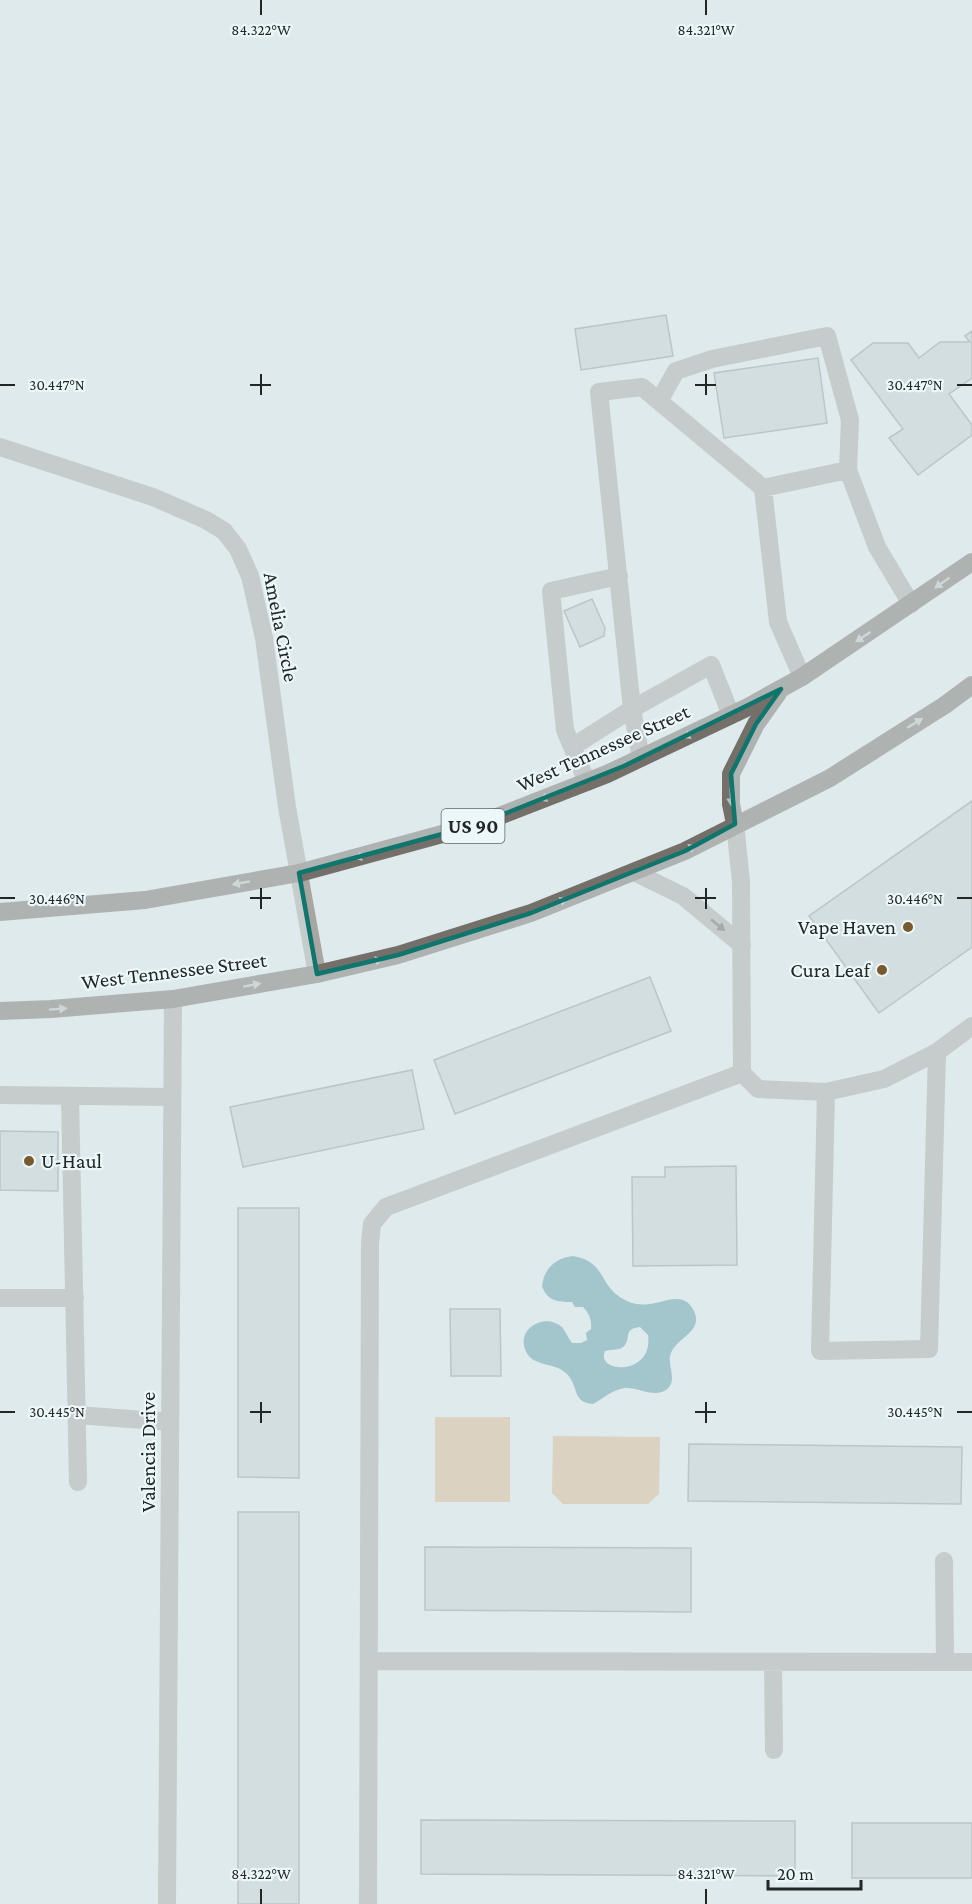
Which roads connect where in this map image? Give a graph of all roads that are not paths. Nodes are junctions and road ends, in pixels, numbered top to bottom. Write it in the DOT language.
graph roads {
  1 [pos="659,401"];
  2 [pos="0,447"];
  3 [pos="848,470"];
  4 [pos="763,488"];
  5 [pos="972,562"];
  6 [pos="619,576"];
  7 [pos="911,604"];
  8 [pos="802,677"];
  9 [pos="972,685"];
  10 [pos="781,689"];
  11 [pos="632,709"];
  12 [pos="731,715"];
  13 [pos="572,747"];
  14 [pos="641,758"];
  15 [pos="587,782"];
  16 [pos="735,824"];
  17 [pos="634,872"];
  18 [pos="298,873"];
  19 [pos="0,912"];
  20 [pos="742,945"];
  21 [pos="317,974"];
  22 [pos="172,999"];
  23 [pos="0,1011"];
  24 [pos="972,1026"];
  25 [pos="937,1052"];
  26 [pos="742,1072"];
  27 [pos="826,1092"];
  28 [pos="0,1095"];
  29 [pos="70,1096"];
  30 [pos="171,1097"];
  31 [pos="0,1298"];
  32 [pos="75,1298"];
  33 [pos="77,1415"];
  34 [pos="170,1422"];
  35 [pos="78,1482"];
  36 [pos="944,1561"];
  37 [pos="369,1661"];
  38 [pos="773,1662"];
  39 [pos="945,1662"];
  40 [pos="972,1662"];
  41 [pos="774,1750"];
  42 [pos="167,1904"];
  43 [pos="368,1904"];
  1 -- 3 [label="street"];
  1 -- 4 [label="street"];
  1 -- 6 [label="street"];
  2 -- 18 [label="street, Amelia Circle"];
  3 -- 4 [label="street"];
  3 -- 7 [label="street"];
  4 -- 8 [label="street"];
  5 -- 7 [label="main road, West Tennessee Street / US 90, one-way"];
  6 -- 11 [label="street"];
  6 -- 13 [label="street"];
  7 -- 8 [label="main road, West Tennessee Street / US 90, one-way"];
  8 -- 10 [label="main road, West Tennessee Street / US 90"];
  16 -- 9 [label="main road, West Tennessee Street, one-way"];
  10 -- 12 [label="main road, West Tennessee Street / US 90"];
  10 -- 16 [label="main road, one-way"];
  11 -- 12 [label="street"];
  11 -- 13 [label="street"];
  11 -- 14 [label="street"];
  12 -- 14 [label="main road, West Tennessee Street / US 90, one-way"];
  13 -- 15 [label="street"];
  14 -- 15 [label="main road, West Tennessee Street / US 90"];
  15 -- 18 [label="main road, West Tennessee Street / US 90, one-way"];
  17 -- 16 [label="main road, West Tennessee Street, one-way"];
  16 -- 20 [label="street"];
  17 -- 20 [label="street, one-way"];
  21 -- 17 [label="main road, West Tennessee Street, one-way"];
  18 -- 19 [label="main road, West Tennessee Street / US 90, one-way"];
  18 -- 21 [label="street, Amelia Circle"];
  20 -- 26 [label="street"];
  22 -- 21 [label="main road, West Tennessee Street, one-way"];
  23 -- 22 [label="main road, West Tennessee Street, one-way"];
  22 -- 30 [label="street, Valencia Drive"];
  24 -- 25 [label="street"];
  25 -- 27 [label="street"];
  25 -- 27 [label="street"];
  26 -- 27 [label="street"];
  26 -- 37 [label="street"];
  28 -- 29 [label="street"];
  29 -- 30 [label="street"];
  29 -- 32 [label="street"];
  30 -- 34 [label="street, Valencia Drive"];
  31 -- 32 [label="street"];
  32 -- 33 [label="street"];
  33 -- 34 [label="street"];
  33 -- 35 [label="street"];
  34 -- 42 [label="street, Valencia Drive"];
  36 -- 39 [label="street"];
  37 -- 38 [label="street"];
  37 -- 43 [label="street"];
  38 -- 39 [label="street"];
  38 -- 41 [label="street"];
  39 -- 40 [label="street"];
}
